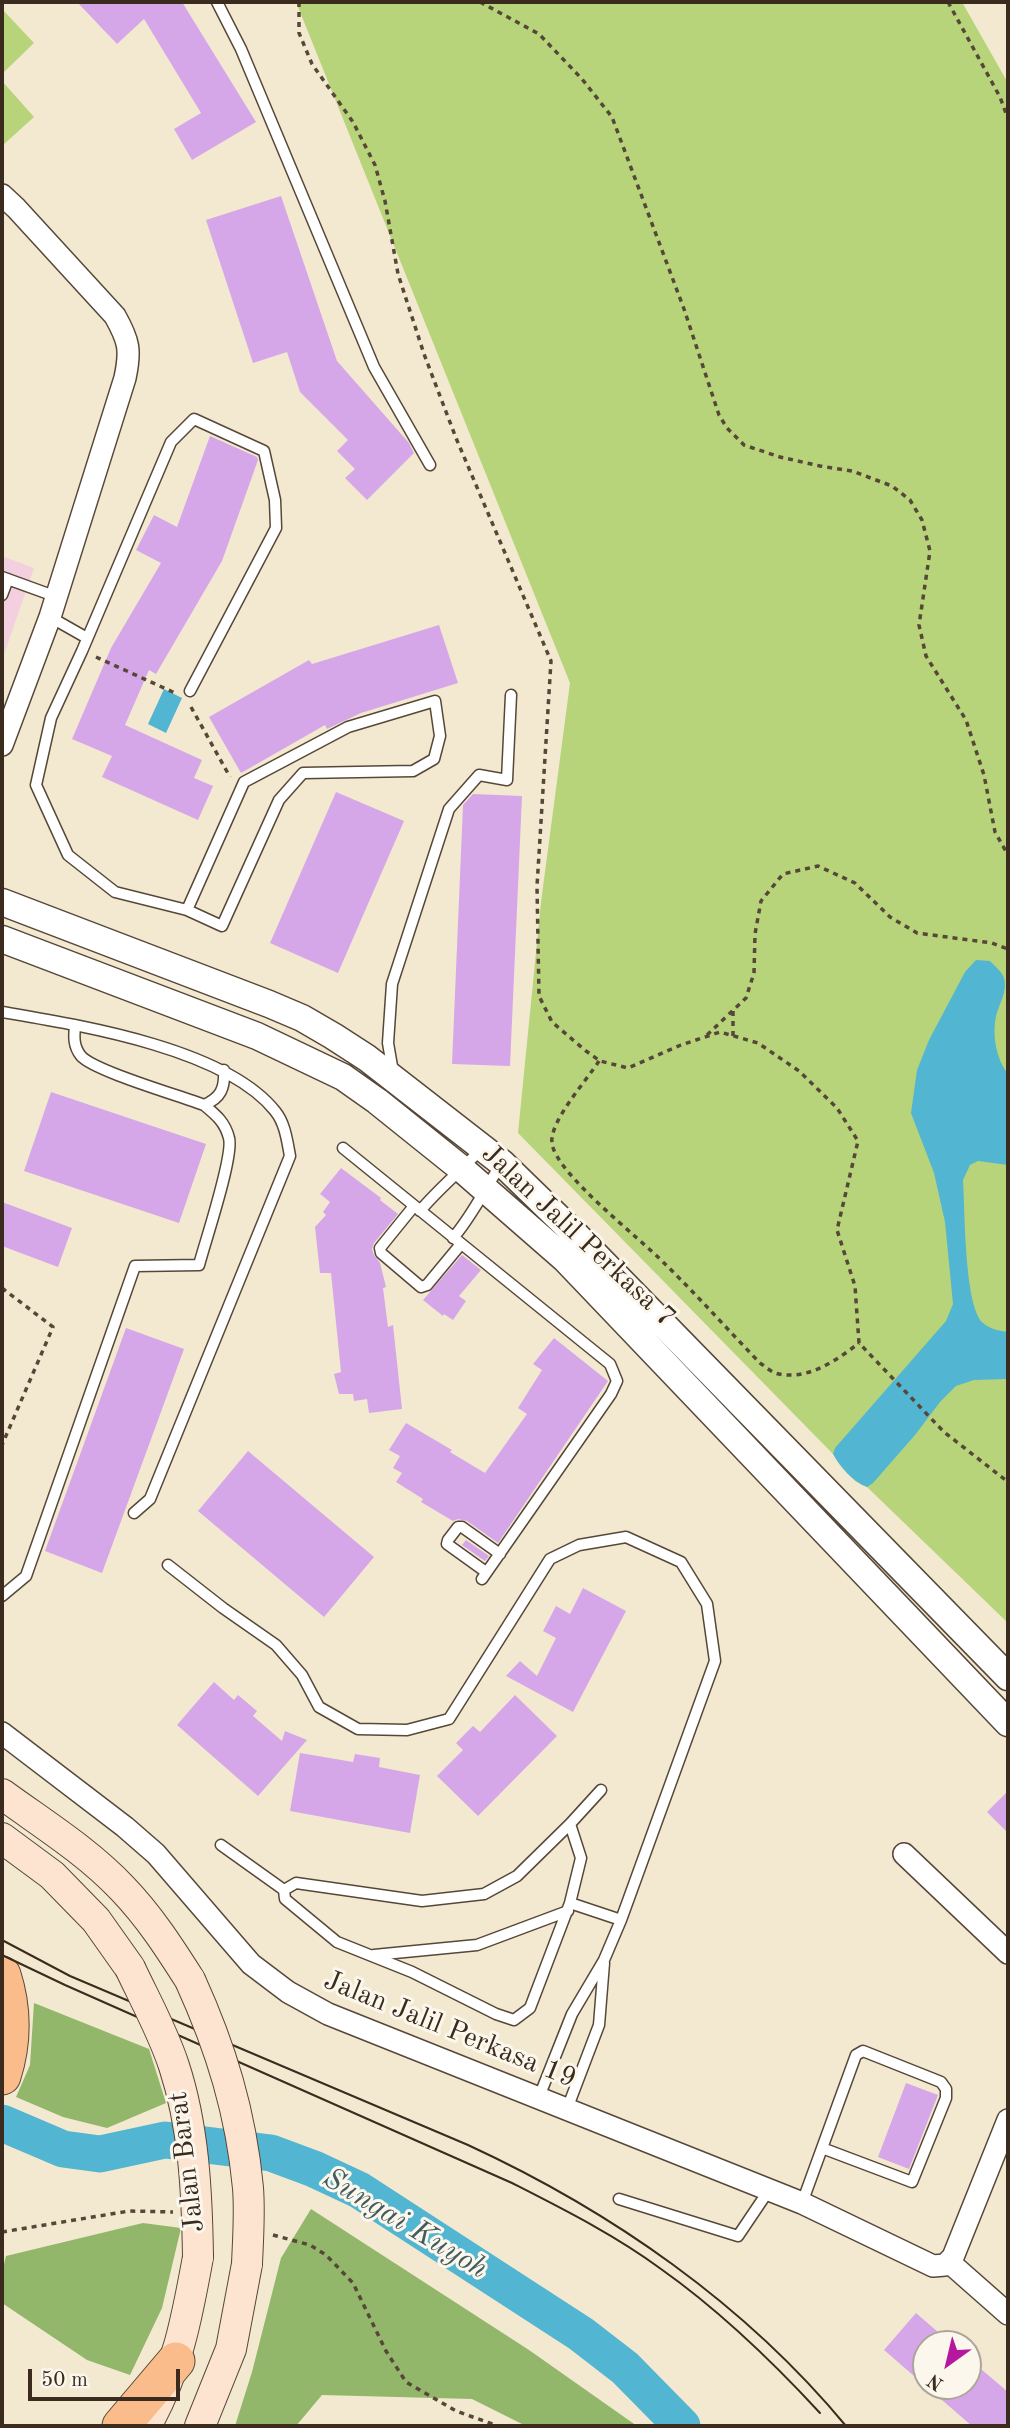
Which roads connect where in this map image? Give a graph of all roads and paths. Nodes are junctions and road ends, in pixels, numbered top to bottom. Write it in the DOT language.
graph roads {
  1 [pos="217,2"];
  2 [pos="299,2"];
  3 [pos="480,2"];
  4 [pos="948,2"];
  5 [pos="1008,118"];
  6 [pos="2,195"];
  7 [pos="430,465"];
  8 [pos="5,578"];
  9 [pos="2,595"];
  10 [pos="53,607"];
  11 [pos="87,638"];
  12 [pos="82,651"];
  13 [pos="176,694"];
  14 [pos="188,695"];
  15 [pos="511,695"];
  16 [pos="2,745"];
  17 [pos="239,794"];
  18 [pos="1008,855"];
  19 [pos="2,884"];
  20 [pos="11,906"];
  21 [pos="187,909"];
  22 [pos="8,947"];
  23 [pos="1008,949"];
  24 [pos="733,1011"];
  25 [pos="2,1012"];
  26 [pos="75,1025"];
  27 [pos="733,1036"];
  28 [pos="705,1037"];
  29 [pos="600,1061"];
  30 [pos="224,1070"];
  31 [pos="394,1079"];
  32 [pos="204,1105"];
  33 [pos="343,1149"];
  34 [pos="492,1155"];
  35 [pos="463,1170"];
  36 [pos="485,1188"];
  37 [pos="417,1208"];
  38 [pos="457,1241"];
  39 [pos="2,1288"];
  40 [pos="859,1343"];
  41 [pos="2,1444"];
  42 [pos="1008,1482"];
  43 [pos="134,1513"];
  44 [pos="500,1554"];
  45 [pos="168,1564"];
  46 [pos="2,1596"];
  47 [pos="1008,1677"];
  48 [pos="1008,1723"];
  49 [pos="2,1733"];
  50 [pos="601,1790"];
  51 [pos="2,1794"];
  52 [pos="570,1824"];
  53 [pos="2,1839"];
  54 [pos="221,1846"];
  55 [pos="904,1854"];
  56 [pos="284,1890"];
  57 [pos="569,1907"];
  58 [pos="621,1920"];
  59 [pos="1008,1953"];
  60 [pos="370,1955"];
  61 [pos="604,1960"];
  62 [pos="2,1975"];
  63 [pos="2,2076"];
  64 [pos="539,2097"];
  65 [pos="567,2109"];
  66 [pos="1008,2120"];
  67 [pos="822,2148"];
  68 [pos="769,2190"];
  69 [pos="620,2199"];
  70 [pos="802,2203"];
  71 [pos="951,2260"];
  72 [pos="1008,2314"];
  73 [pos="176,2361"];
  74 [pos="121,2426"];
  75 [pos="146,2426"];
  76 [pos="200,2426"];
  1 -- 7 [label="lane"];
  2 -- 29 [label="path"];
  3 -- 18 [label="path"];
  4 -- 5 [label="path"];
  6 -- 10 [label="street"];
  8 -- 9 [label="lane"];
  8 -- 10 [label="lane"];
  10 -- 11 [label="lane"];
  10 -- 16 [label="street"];
  11 -- 12 [label="lane"];
  11 -- 14 [label="lane"];
  12 -- 13 [label="path"];
  12 -- 21 [label="lane"];
  14 -- 17 [label="path"];
  15 -- 31 [label="lane"];
  17 -- 21 [label="lane"];
  17 -- 21 [label="lane"];
  19 -- 20 [label="street"];
  20 -- 31 [label="street, Jalan Jalil Perkasa 7"];
  22 -- 35 [label="street, Jalan Jalil Perkasa 7"];
  23 -- 24 [label="path"];
  24 -- 27 [label="path"];
  24 -- 28 [label="path"];
  25 -- 26 [label="lane"];
  26 -- 30 [label="lane"];
  26 -- 32 [label="lane"];
  27 -- 28 [label="path"];
  27 -- 40 [label="path"];
  28 -- 29 [label="path"];
  29 -- 40 [label="path"];
  30 -- 32 [label="lane"];
  30 -- 43 [label="lane"];
  31 -- 34 [label="street, Jalan Jalil Perkasa 7"];
  32 -- 46 [label="lane"];
  33 -- 37 [label="lane"];
  34 -- 35 [label="lane"];
  34 -- 36 [label="lane"];
  34 -- 47 [label="street, Jalan Jalil Perkasa 7"];
  35 -- 36 [label="street, Jalan Jalil Perkasa 7"];
  35 -- 37 [label="lane"];
  36 -- 38 [label="lane"];
  36 -- 48 [label="street, Jalan Jalil Perkasa 7"];
  37 -- 38 [label="lane"];
  37 -- 38 [label="lane"];
  38 -- 44 [label="lane"];
  39 -- 41 [label="path"];
  40 -- 42 [label="path"];
  44 -- 44 [label="lane"];
  45 -- 58 [label="lane"];
  49 -- 64 [label="street, Jalan Jalil Perkasa 19"];
  50 -- 52 [label="lane"];
  51 -- 76 [label="main road, Jalan Barat, bridge"];
  52 -- 56 [label="lane"];
  52 -- 57 [label="lane"];
  53 -- 73 [label="main road, Jalan Barat, bridge"];
  54 -- 56 [label="lane"];
  55 -- 59 [label="street"];
  56 -- 60 [label="lane"];
  57 -- 58 [label="lane"];
  57 -- 60 [label="lane"];
  57 -- 60 [label="lane"];
  58 -- 61 [label="lane"];
  61 -- 64 [label="lane"];
  61 -- 65 [label="lane"];
  62 -- 63 [label="highway"];
  64 -- 65 [label="street, Jalan Jalil Perkasa 19"];
  65 -- 68 [label="street, Jalan Jalil Perkasa 19"];
  66 -- 71 [label="street"];
  67 -- 67 [label="lane"];
  67 -- 70 [label="lane"];
  68 -- 69 [label="lane"];
  68 -- 70 [label="street, Jalan Jalil Perkasa 19"];
  70 -- 71 [label="street, Jalan Jalil Perkasa 19"];
  71 -- 72 [label="street"];
  73 -- 74 [label="highway"];
  73 -- 75 [label="main road, Jalan Barat"];
}
